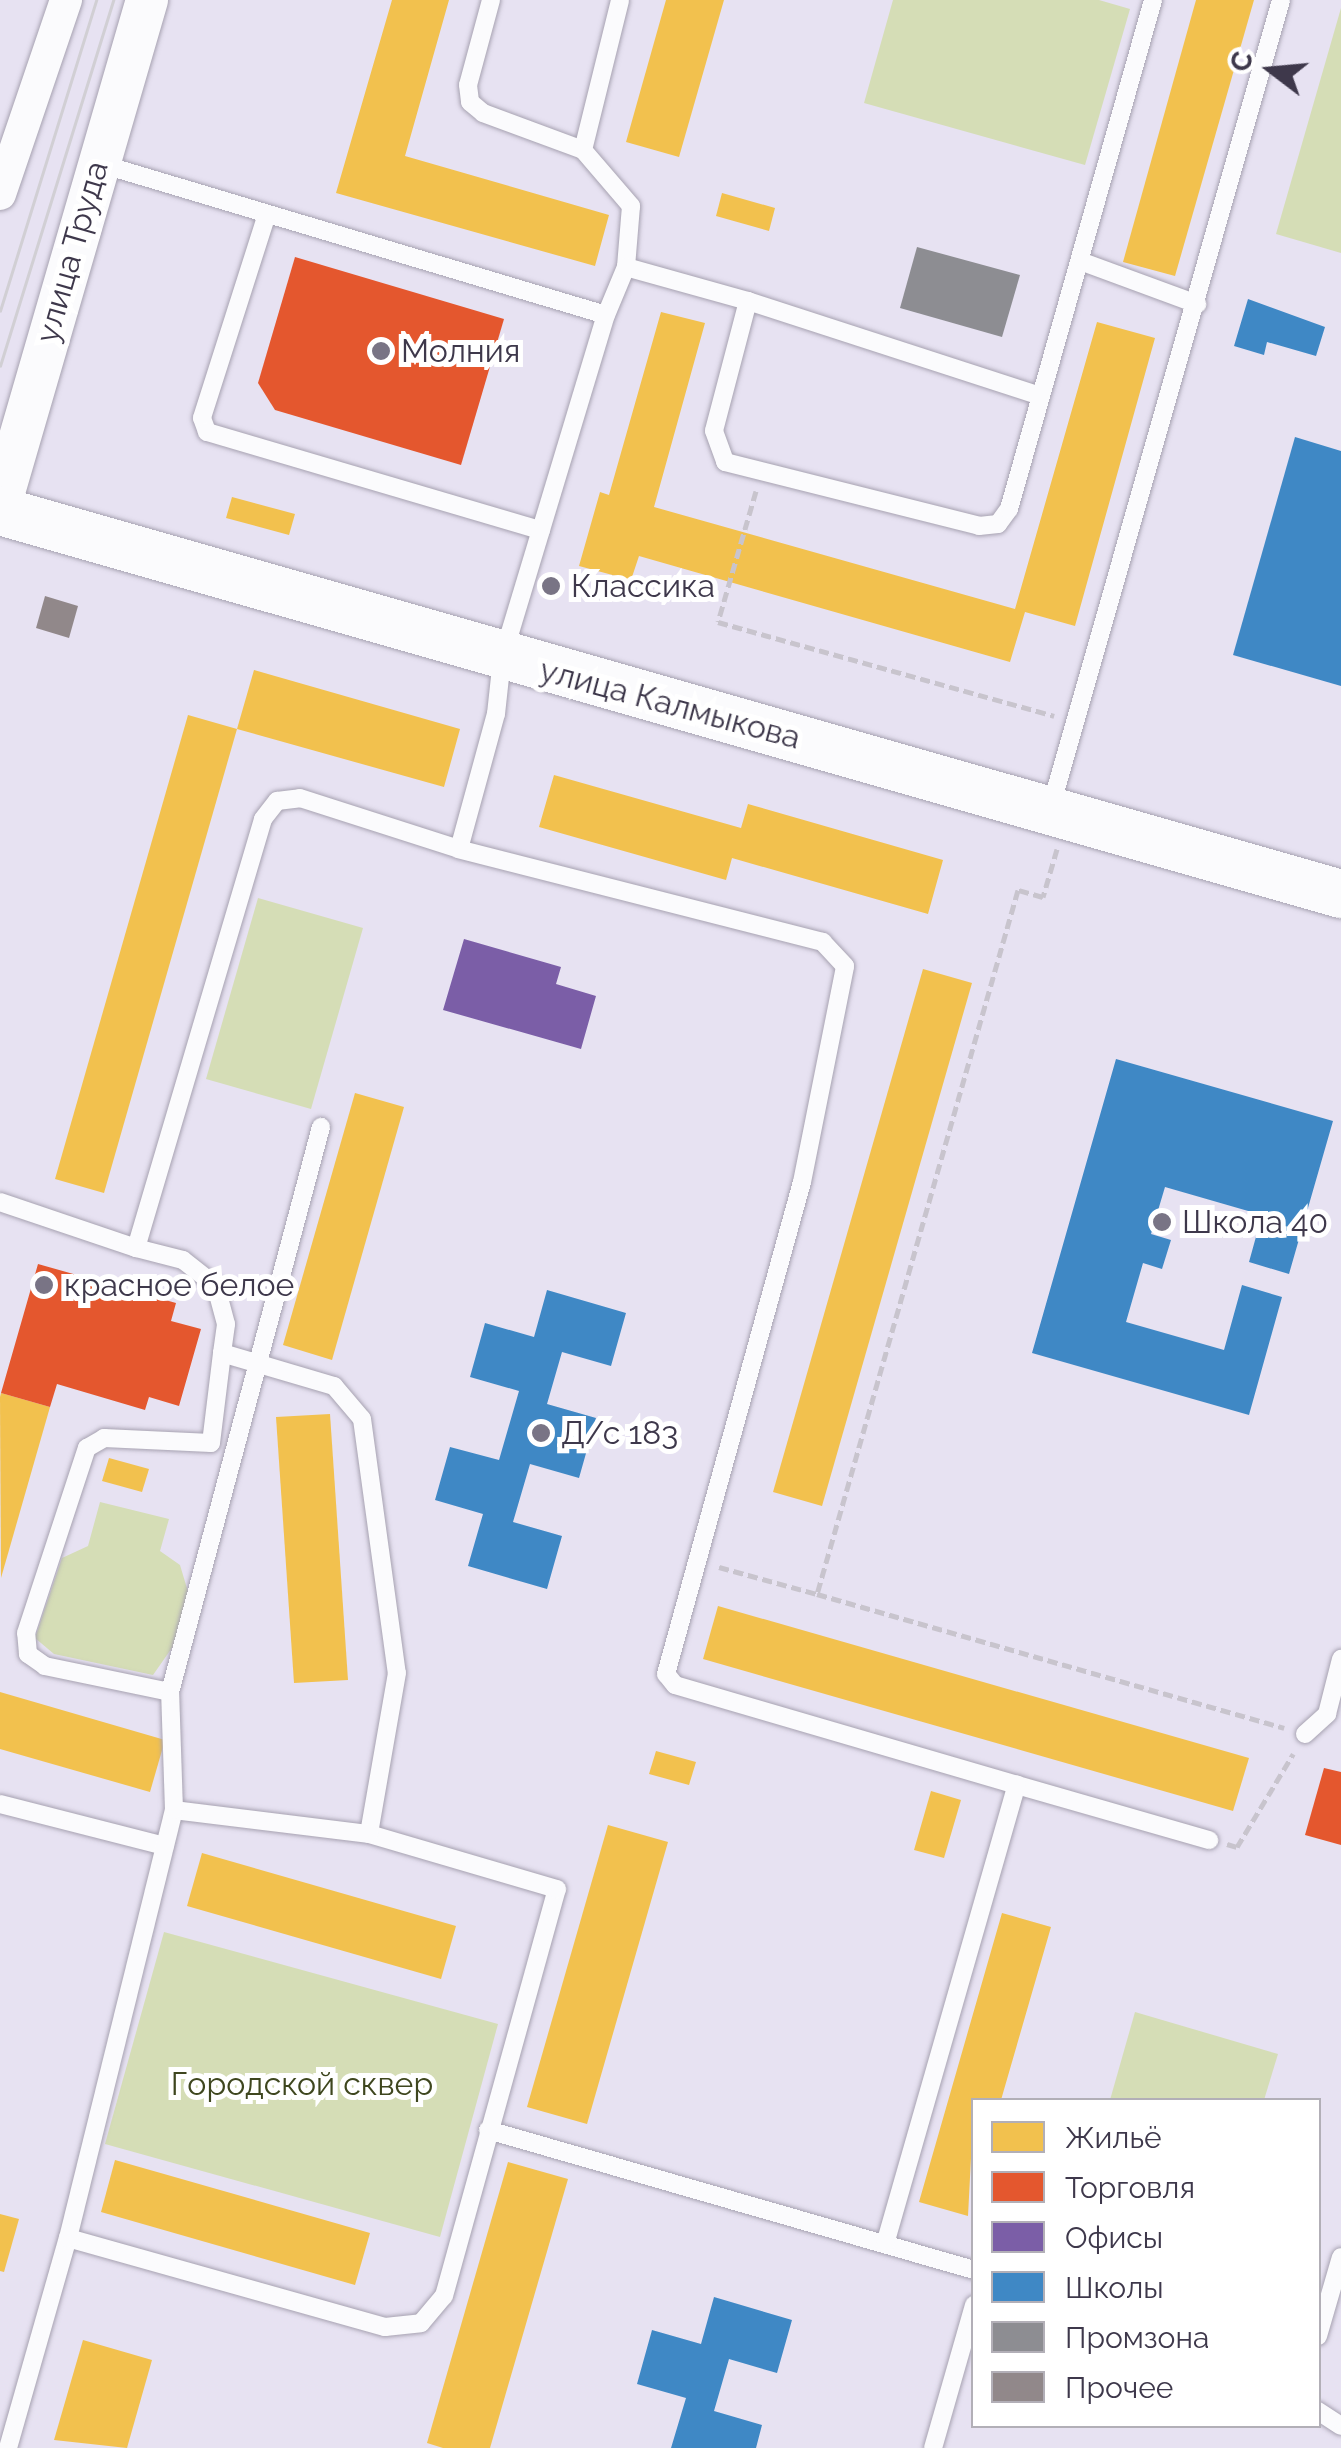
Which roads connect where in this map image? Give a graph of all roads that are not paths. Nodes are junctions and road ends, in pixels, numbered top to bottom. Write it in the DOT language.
graph roads {
  1 [pos="66,0"];
  2 [pos="148,0"];
  3 [pos="491,0"];
  4 [pos="620,0"];
  5 [pos="1152,0"];
  6 [pos="1281,0"];
  7 [pos="584,150"];
  8 [pos="97,163"];
  9 [pos="0,194"];
  10 [pos="267,214"];
  11 [pos="1080,261"];
  12 [pos="626,267"];
  13 [pos="748,301"];
  14 [pos="1197,304"];
  15 [pos="606,315"];
  16 [pos="1038,395"];
  17 [pos="0,508"];
  18 [pos="541,530"];
  19 [pos="502,659"];
  20 [pos="1058,812"];
  21 [pos="460,850"];
  22 [pos="1341,894"];
  23 [pos="322,1127"];
  24 [pos="0,1202"];
  25 [pos="136,1248"];
  26 [pos="222,1354"];
  27 [pos="254,1362"];
  28 [pos="211,1442"];
  29 [pos="222,1490"];
  30 [pos="1341,1659"];
  31 [pos="170,1692"];
  32 [pos="1334,1716"];
  33 [pos="1305,1734"];
  34 [pos="1017,1785"];
  35 [pos="0,1804"];
  36 [pos="174,1810"];
  37 [pos="370,1834"];
  38 [pos="1210,1840"];
  39 [pos="165,1846"];
  40 [pos="488,2130"];
  41 [pos="68,2238"];
  42 [pos="886,2244"];
  43 [pos="1341,2257"];
  44 [pos="971,2269"];
  45 [pos="971,2315"];
  46 [pos="1321,2326"];
  47 [pos="8,2448"];
  48 [pos="933,2448"];
  1 -- 9 [label="street"];
  2 -- 8 [label="street, улица Труда"];
  3 -- 7 [label="lane"];
  4 -- 7 [label="lane"];
  5 -- 11 [label="lane"];
  6 -- 14 [label="lane"];
  7 -- 12 [label="lane"];
  8 -- 10 [label="lane"];
  8 -- 17 [label="street, улица Труда"];
  10 -- 15 [label="lane"];
  10 -- 18 [label="lane"];
  11 -- 14 [label="lane"];
  11 -- 16 [label="lane"];
  12 -- 13 [label="lane"];
  12 -- 15 [label="lane"];
  13 -- 16 [label="lane"];
  13 -- 16 [label="lane"];
  14 -- 20 [label="lane"];
  15 -- 18 [label="lane"];
  17 -- 19 [label="main road, улица Калмыкова"];
  18 -- 19 [label="lane"];
  19 -- 20 [label="main road, улица Калмыкова"];
  19 -- 21 [label="lane"];
  20 -- 22 [label="main road, улица Калмыкова"];
  21 -- 25 [label="lane"];
  21 -- 34 [label="lane"];
  23 -- 27 [label="lane"];
  24 -- 25 [label="lane"];
  25 -- 26 [label="lane"];
  26 -- 27 [label="lane"];
  26 -- 28 [label="lane"];
  27 -- 29 [label="lane"];
  27 -- 37 [label="lane"];
  28 -- 29 [label="lane"];
  28 -- 31 [label="lane"];
  29 -- 31 [label="lane"];
  30 -- 32 [label="lane"];
  31 -- 36 [label="lane"];
  32 -- 33 [label="lane"];
  34 -- 38 [label="lane"];
  34 -- 42 [label="lane"];
  35 -- 39 [label="lane"];
  36 -- 37 [label="lane"];
  36 -- 39 [label="lane"];
  37 -- 40 [label="lane"];
  39 -- 41 [label="lane"];
  40 -- 41 [label="lane"];
  40 -- 42 [label="lane"];
  41 -- 47 [label="lane"];
  42 -- 44 [label="lane"];
  43 -- 46 [label="lane"];
  45 -- 48 [label="lane"];
}
